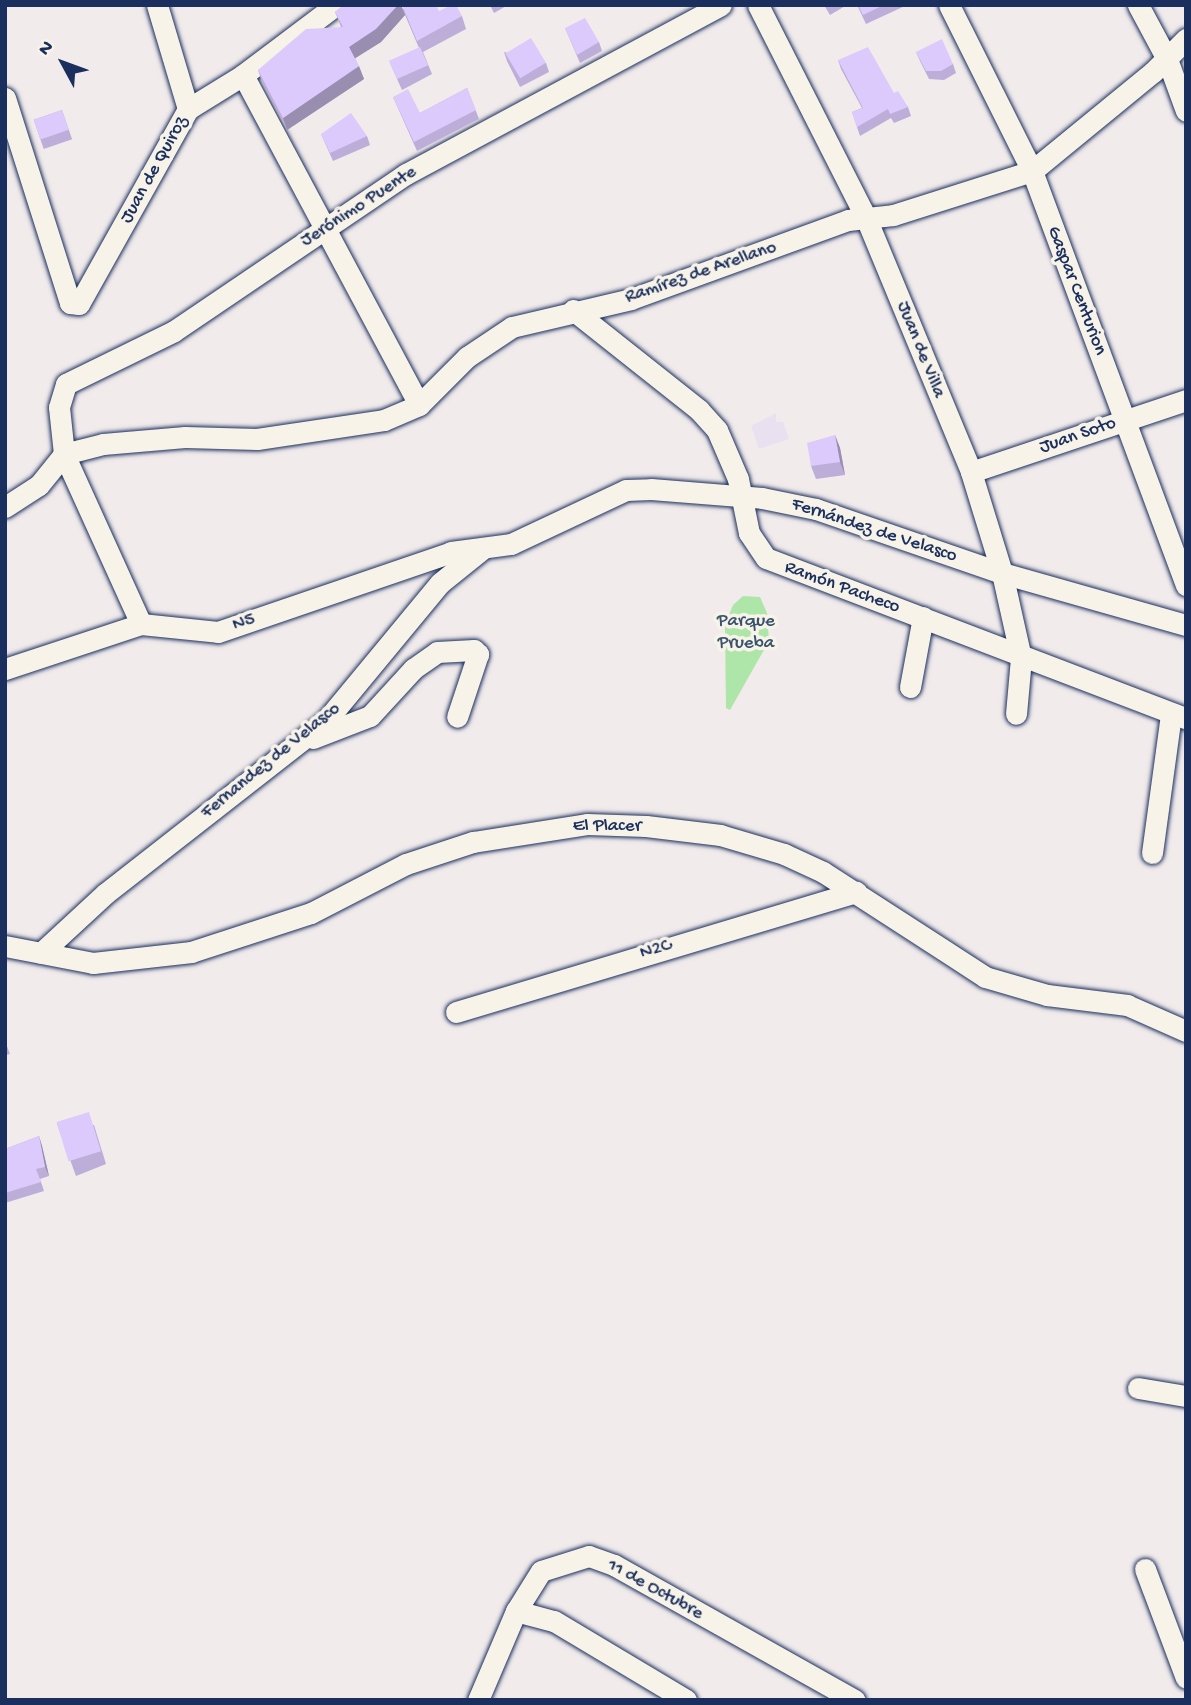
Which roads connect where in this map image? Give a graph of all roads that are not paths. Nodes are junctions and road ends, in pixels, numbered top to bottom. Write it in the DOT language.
graph roads {
  1 [pos="157,5"];
  2 [pos="336,5"];
  3 [pos="720,5"];
  4 [pos="758,5"];
  5 [pos="949,5"];
  6 [pos="1138,5"];
  7 [pos="1186,38"];
  8 [pos="1167,59"];
  9 [pos="243,75"];
  10 [pos="5,98"];
  11 [pos="188,109"];
  12 [pos="1186,111"];
  13 [pos="1032,171"];
  14 [pos="866,218"];
  15 [pos="325,230"];
  16 [pos="573,310"];
  17 [pos="1186,400"];
  18 [pos="419,405"];
  19 [pos="1125,420"];
  20 [pos="64,454"];
  21 [pos="971,472"];
  22 [pos="743,497"];
  23 [pos="5,507"];
  24 [pos="481,550"];
  25 [pos="1002,573"];
  26 [pos="1186,585"];
  27 [pos="923,617"];
  28 [pos="141,624"];
  29 [pos="1186,625"];
  30 [pos="1021,658"];
  31 [pos="5,670"];
  32 [pos="910,687"];
  33 [pos="1016,715"];
  34 [pos="457,717"];
  35 [pos="1178,717"];
  36 [pos="297,743"];
  37 [pos="1152,853"];
  38 [pos="856,892"];
  39 [pos="5,946"];
  40 [pos="41,953"];
  41 [pos="456,1012"];
  42 [pos="1186,1031"];
  43 [pos="1138,1388"];
  44 [pos="1186,1396"];
  45 [pos="1145,1569"];
  46 [pos="516,1611"];
  47 [pos="1186,1678"];
  48 [pos="478,1700"];
  49 [pos="686,1700"];
  50 [pos="855,1700"];
  1 -- 11 [label="street"];
  2 -- 9 [label="street, Juan de Quiroz"];
  3 -- 15 [label="street, Jerónimo Puente"];
  4 -- 14 [label="street, Juan de Villa"];
  5 -- 13 [label="street, Gaspar Centurion"];
  6 -- 8 [label="street"];
  7 -- 8 [label="street, Ramírez de Arellano"];
  8 -- 12 [label="street"];
  8 -- 13 [label="street, Ramírez de Arellano"];
  9 -- 11 [label="street, Juan de Quiroz"];
  9 -- 15 [label="street"];
  10 -- 11 [label="street, Juan de Quiroz"];
  13 -- 14 [label="street, Ramírez de Arellano"];
  13 -- 19 [label="street, Gaspar Centurion"];
  14 -- 16 [label="street, Ramírez de Arellano"];
  14 -- 21 [label="street, Juan de Villa"];
  15 -- 18 [label="street"];
  15 -- 20 [label="street, Jerónimo Puente"];
  16 -- 18 [label="street, Ramírez de Arellano"];
  16 -- 22 [label="street, Ramón Pacheco"];
  17 -- 19 [label="street, Juan Soto"];
  18 -- 20 [label="street, Ramírez de Arellano"];
  19 -- 21 [label="street, Juan Soto"];
  19 -- 26 [label="street, Gaspar Centurion"];
  20 -- 23 [label="street"];
  20 -- 28 [label="street, Jerónimo Puente"];
  21 -- 25 [label="street, Juan de Villa"];
  22 -- 24 [label="street, Fernández de Velasco"];
  22 -- 25 [label="street, Fernández de Velasco"];
  22 -- 27 [label="street, Ramón Pacheco"];
  24 -- 28 [label="street, N5"];
  24 -- 36 [label="street, Fernandez de Velasco"];
  25 -- 29 [label="street, Fernández de Velasco"];
  25 -- 30 [label="street, Juan de Villa"];
  27 -- 30 [label="street, Ramón Pacheco"];
  27 -- 32 [label="street"];
  28 -- 31 [label="street, N5"];
  30 -- 33 [label="street, Juan de Villa"];
  30 -- 35 [label="street, Ramón Pacheco"];
  34 -- 36 [label="street"];
  35 -- 37 [label="street"];
  36 -- 40 [label="street, Fernandez de Velasco"];
  38 -- 40 [label="street, El Placer"];
  38 -- 41 [label="street, N2C"];
  38 -- 42 [label="street, El Placer"];
  39 -- 40 [label="street, El Placer"];
  43 -- 44 [label="street"];
  45 -- 47 [label="street"];
  46 -- 48 [label="street, 11 de Octubre"];
  46 -- 49 [label="street"];
  46 -- 50 [label="street, 11 de Octubre"];
}
